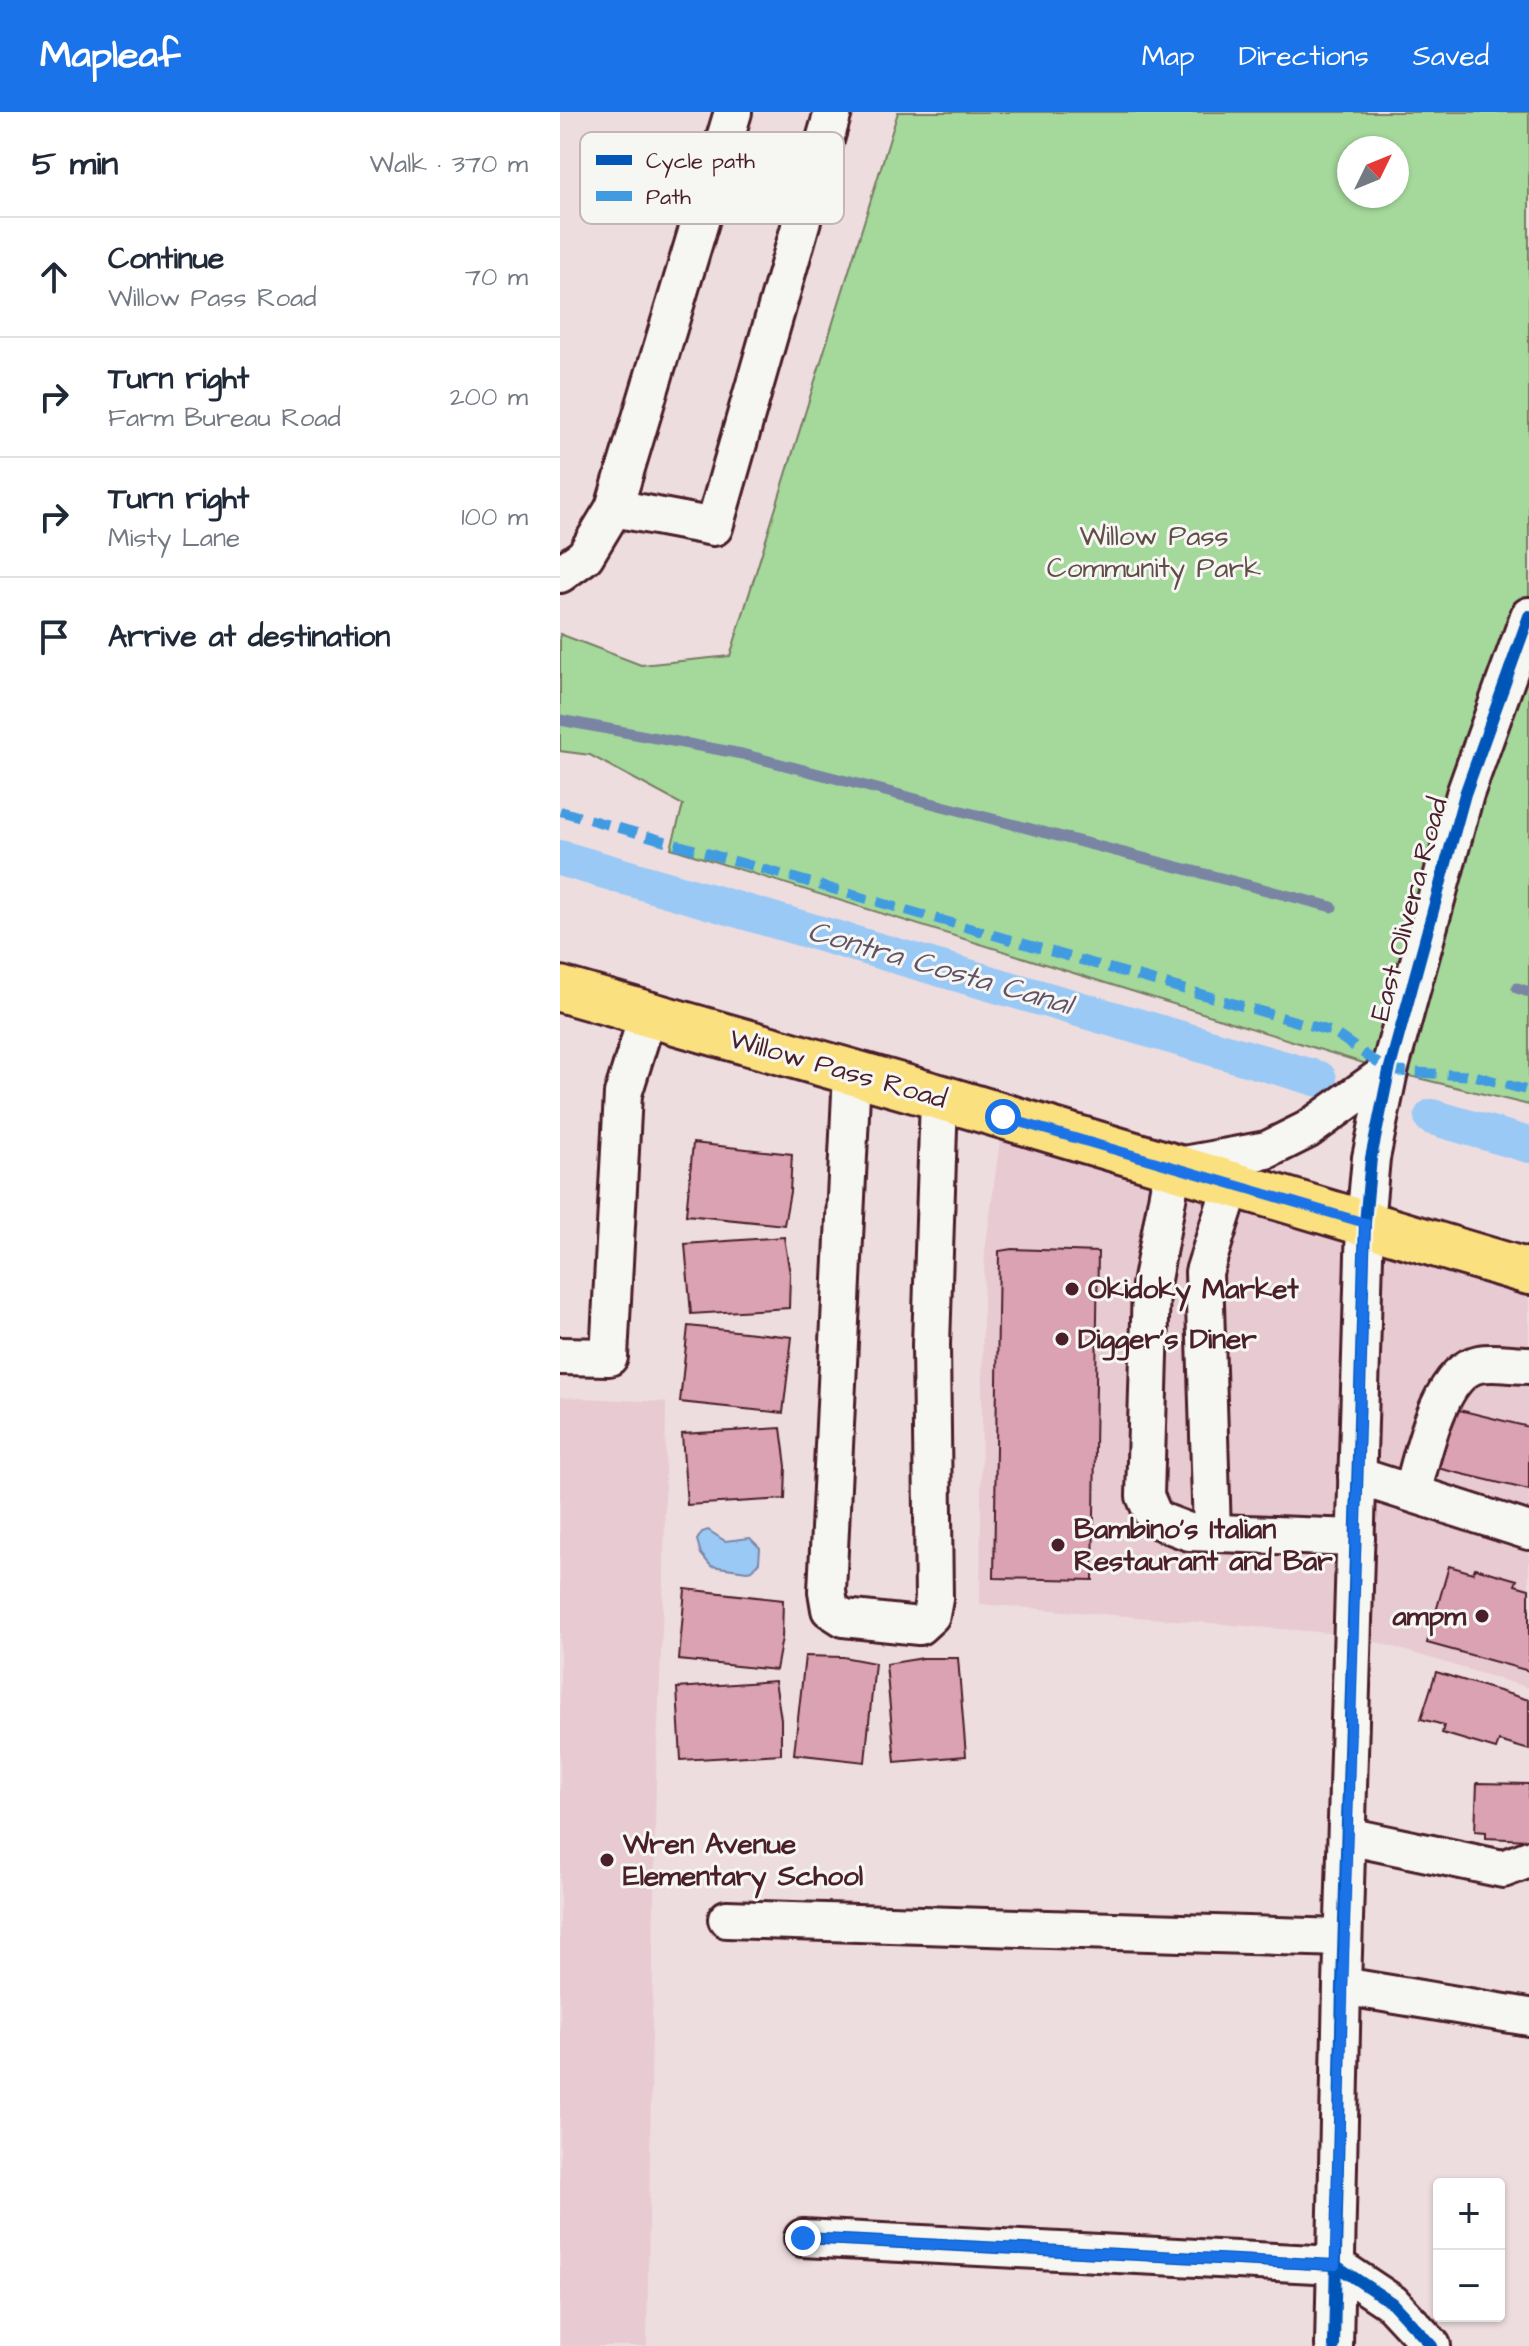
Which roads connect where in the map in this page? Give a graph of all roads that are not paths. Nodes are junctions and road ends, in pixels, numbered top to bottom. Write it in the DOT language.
graph roads {
  1 [pos="733,112"];
  2 [pos="833,112"];
  3 [pos="727,132"];
  4 [pos="827,132"];
  5 [pos="699,224"];
  6 [pos="801,224"];
  7 [pos="614,508"];
  8 [pos="560,574"];
  9 [pos="1529,616"];
  10 [pos="560,989"];
  11 [pos="648,1014"];
  12 [pos="1389,1071"];
  13 [pos="852,1073"];
  14 [pos="939,1097"];
  15 [pos="1173,1167"];
  16 [pos="1232,1184"];
  17 [pos="1365,1223"];
  18 [pos="1529,1272"];
  19 [pos="560,1356"];
  20 [pos="1529,1365"];
  21 [pos="1357,1476"];
  22 [pos="1412,1493"];
  23 [pos="1529,1531"];
  24 [pos="1212,1533"];
  25 [pos="1356,1538"];
  26 [pos="1347,1836"];
  27 [pos="1529,1859"];
  28 [pos="727,1919"];
  29 [pos="1343,1938"];
  30 [pos="1342,1986"];
  31 [pos="1529,2017"];
  32 [pos="803,2238"];
  33 [pos="1335,2265"];
  34 [pos="1334,2346"];
  35 [pos="1432,2346"];
  1 -- 3 [label="street"];
  2 -- 4 [label="street"];
  5 -- 7 [label="street"];
  6 -- 7 [label="street"];
  7 -- 8 [label="street"];
  9 -- 12 [label="street, East Olivera Road"];
  10 -- 11 [label="main road, Willow Pass Road"];
  11 -- 13 [label="main road, Willow Pass Road"];
  11 -- 19 [label="street"];
  12 -- 15 [label="street"];
  12 -- 17 [label="street, East Olivera Road"];
  13 -- 14 [label="main road, Willow Pass Road"];
  13 -- 14 [label="street"];
  14 -- 15 [label="main road, Willow Pass Road"];
  15 -- 16 [label="main road, Willow Pass Road"];
  15 -- 24 [label="street"];
  16 -- 17 [label="main road, Willow Pass Road"];
  16 -- 24 [label="street"];
  17 -- 18 [label="main road, Willow Pass Road"];
  17 -- 21 [label="street, East Olivera Road"];
  20 -- 22 [label="street"];
  21 -- 22 [label="street"];
  21 -- 25 [label="street, East Olivera Road"];
  22 -- 23 [label="street"];
  24 -- 25 [label="street"];
  25 -- 26 [label="street, East Olivera Road"];
  26 -- 27 [label="street"];
  26 -- 29 [label="street, East Olivera Road"];
  28 -- 29 [label="street"];
  29 -- 30 [label="street, East Olivera Road"];
  30 -- 31 [label="street"];
  30 -- 33 [label="street, East Olivera Road"];
  32 -- 33 [label="street"];
  33 -- 34 [label="street, East Olivera Road"];
  33 -- 35 [label="street"];
}
